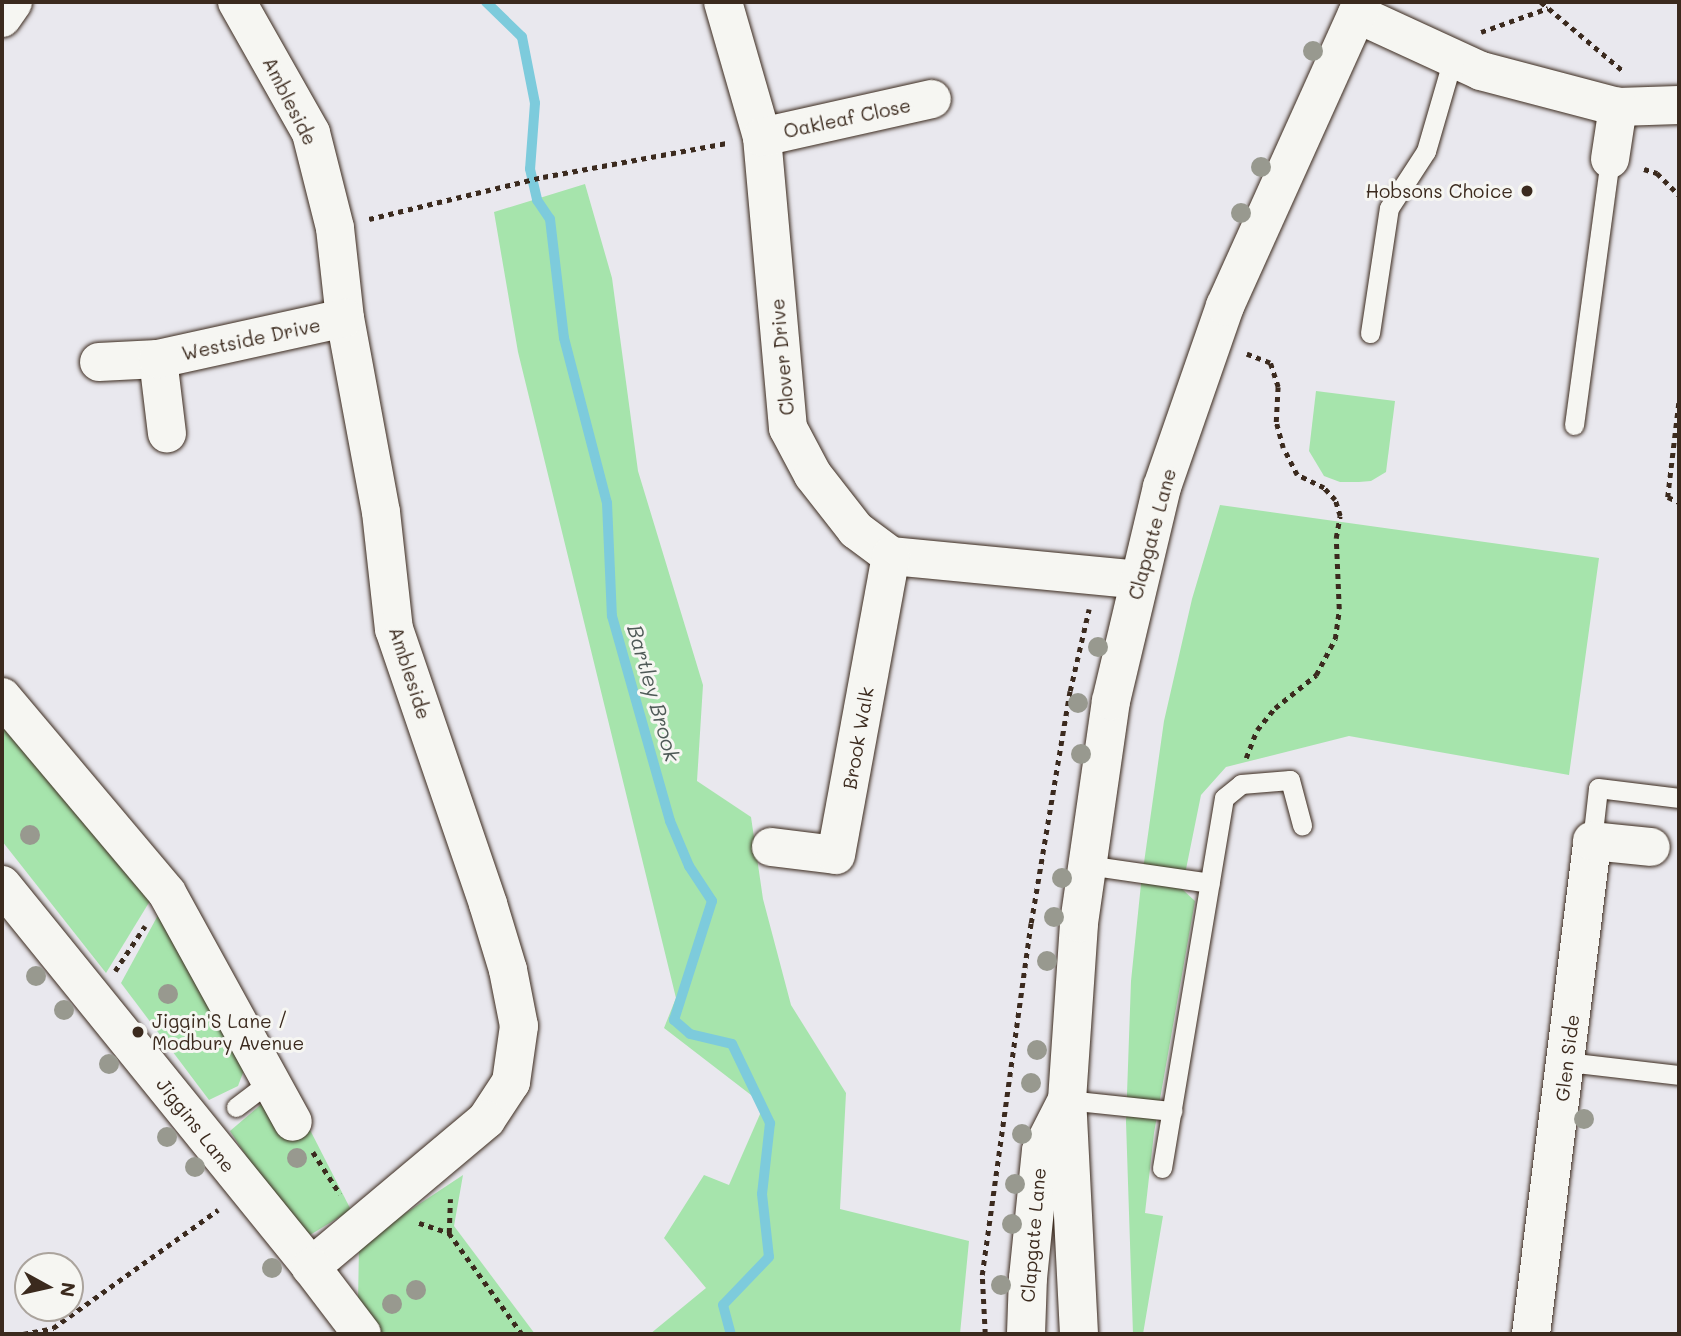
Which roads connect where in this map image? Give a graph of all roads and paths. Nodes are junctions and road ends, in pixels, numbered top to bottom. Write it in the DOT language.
graph roads {
  1 [pos="13,2"];
  2 [pos="237,2"];
  3 [pos="723,2"];
  4 [pos="1541,2"];
  5 [pos="1359,8"];
  6 [pos="1548,8"];
  7 [pos="2,18"];
  8 [pos="1454,59"];
  9 [pos="932,99"];
  10 [pos="1679,106"];
  11 [pos="1618,107"];
  12 [pos="762,137"];
  13 [pos="1610,159"];
  14 [pos="1679,195"];
  15 [pos="335,228"];
  16 [pos="345,318"];
  17 [pos="1370,333"];
  18 [pos="1213,342"];
  19 [pos="158,359"];
  20 [pos="99,362"];
  21 [pos="1679,404"];
  22 [pos="1574,425"];
  23 [pos="167,433"];
  24 [pos="1679,502"];
  25 [pos="891,556"];
  26 [pos="1097,576"];
  27 [pos="1139,580"];
  28 [pos="2,697"];
  29 [pos="1241,784"];
  30 [pos="1679,798"];
  31 [pos="1302,825"];
  32 [pos="1592,841"];
  33 [pos="1651,847"];
  34 [pos="771,848"];
  35 [pos="1087,865"];
  36 [pos="1210,883"];
  37 [pos="2,885"];
  38 [pos="167,893"];
  39 [pos="95,999"];
  40 [pos="1567,1062"];
  41 [pos="1679,1075"];
  42 [pos="270,1082"];
  43 [pos="1067,1100"];
  44 [pos="236,1107"];
  45 [pos="1172,1111"];
  46 [pos="293,1122"];
  47 [pos="1162,1168"];
  48 [pos="247,1190"];
  49 [pos="312,1267"];
  50 [pos="23,1334"];
  51 [pos="362,1334"];
  52 [pos="985,1334"];
  53 [pos="1026,1334"];
  54 [pos="1079,1334"];
  55 [pos="1531,1334"];
  1 -- 7 [label="street"];
  2 -- 15 [label="street, Ambleside"];
  3 -- 12 [label="street, Clover Drive"];
  4 -- 6 [label="path"];
  5 -- 8 [label="street"];
  5 -- 18 [label="street, Clapgate Lane"];
  6 -- 8 [label="path"];
  6 -- 11 [label="path"];
  8 -- 11 [label="street"];
  8 -- 17 [label="lane"];
  9 -- 12 [label="street, Oakleaf Close"];
  10 -- 11 [label="street"];
  11 -- 13 [label="street"];
  12 -- 15 [label="path"];
  12 -- 25 [label="street, Clover Drive"];
  13 -- 14 [label="path"];
  13 -- 22 [label="lane"];
  15 -- 16 [label="street, Ambleside"];
  16 -- 19 [label="street, Westside Drive"];
  16 -- 49 [label="street, Ambleside"];
  18 -- 27 [label="street, Clapgate Lane"];
  18 -- 29 [label="path"];
  19 -- 20 [label="street, Westside Drive"];
  19 -- 23 [label="street, Westside Drive"];
  21 -- 24 [label="path"];
  25 -- 26 [label="street"];
  25 -- 34 [label="street, Brook Walk"];
  26 -- 27 [label="street"];
  26 -- 52 [label="path"];
  27 -- 35 [label="street, Clapgate Lane"];
  28 -- 38 [label="street"];
  29 -- 31 [label="lane"];
  29 -- 36 [label="lane"];
  30 -- 32 [label="lane"];
  32 -- 33 [label="street"];
  32 -- 40 [label="street, Glen Side"];
  35 -- 36 [label="lane"];
  35 -- 43 [label="street, Clapgate Lane"];
  36 -- 45 [label="lane"];
  37 -- 39 [label="street, Jiggins Lane"];
  38 -- 39 [label="path"];
  38 -- 42 [label="street"];
  39 -- 48 [label="street, Jiggins Lane"];
  40 -- 41 [label="lane"];
  40 -- 55 [label="street, Glen Side"];
  42 -- 44 [label="lane"];
  42 -- 46 [label="street"];
  43 -- 45 [label="lane"];
  43 -- 53 [label="street, Clapgate Lane"];
  43 -- 54 [label="street, Clapgate Lane"];
  45 -- 47 [label="lane"];
  48 -- 49 [label="street, Jiggins Lane"];
  48 -- 50 [label="path"];
  49 -- 51 [label="street, Jiggins Lane"];
}
